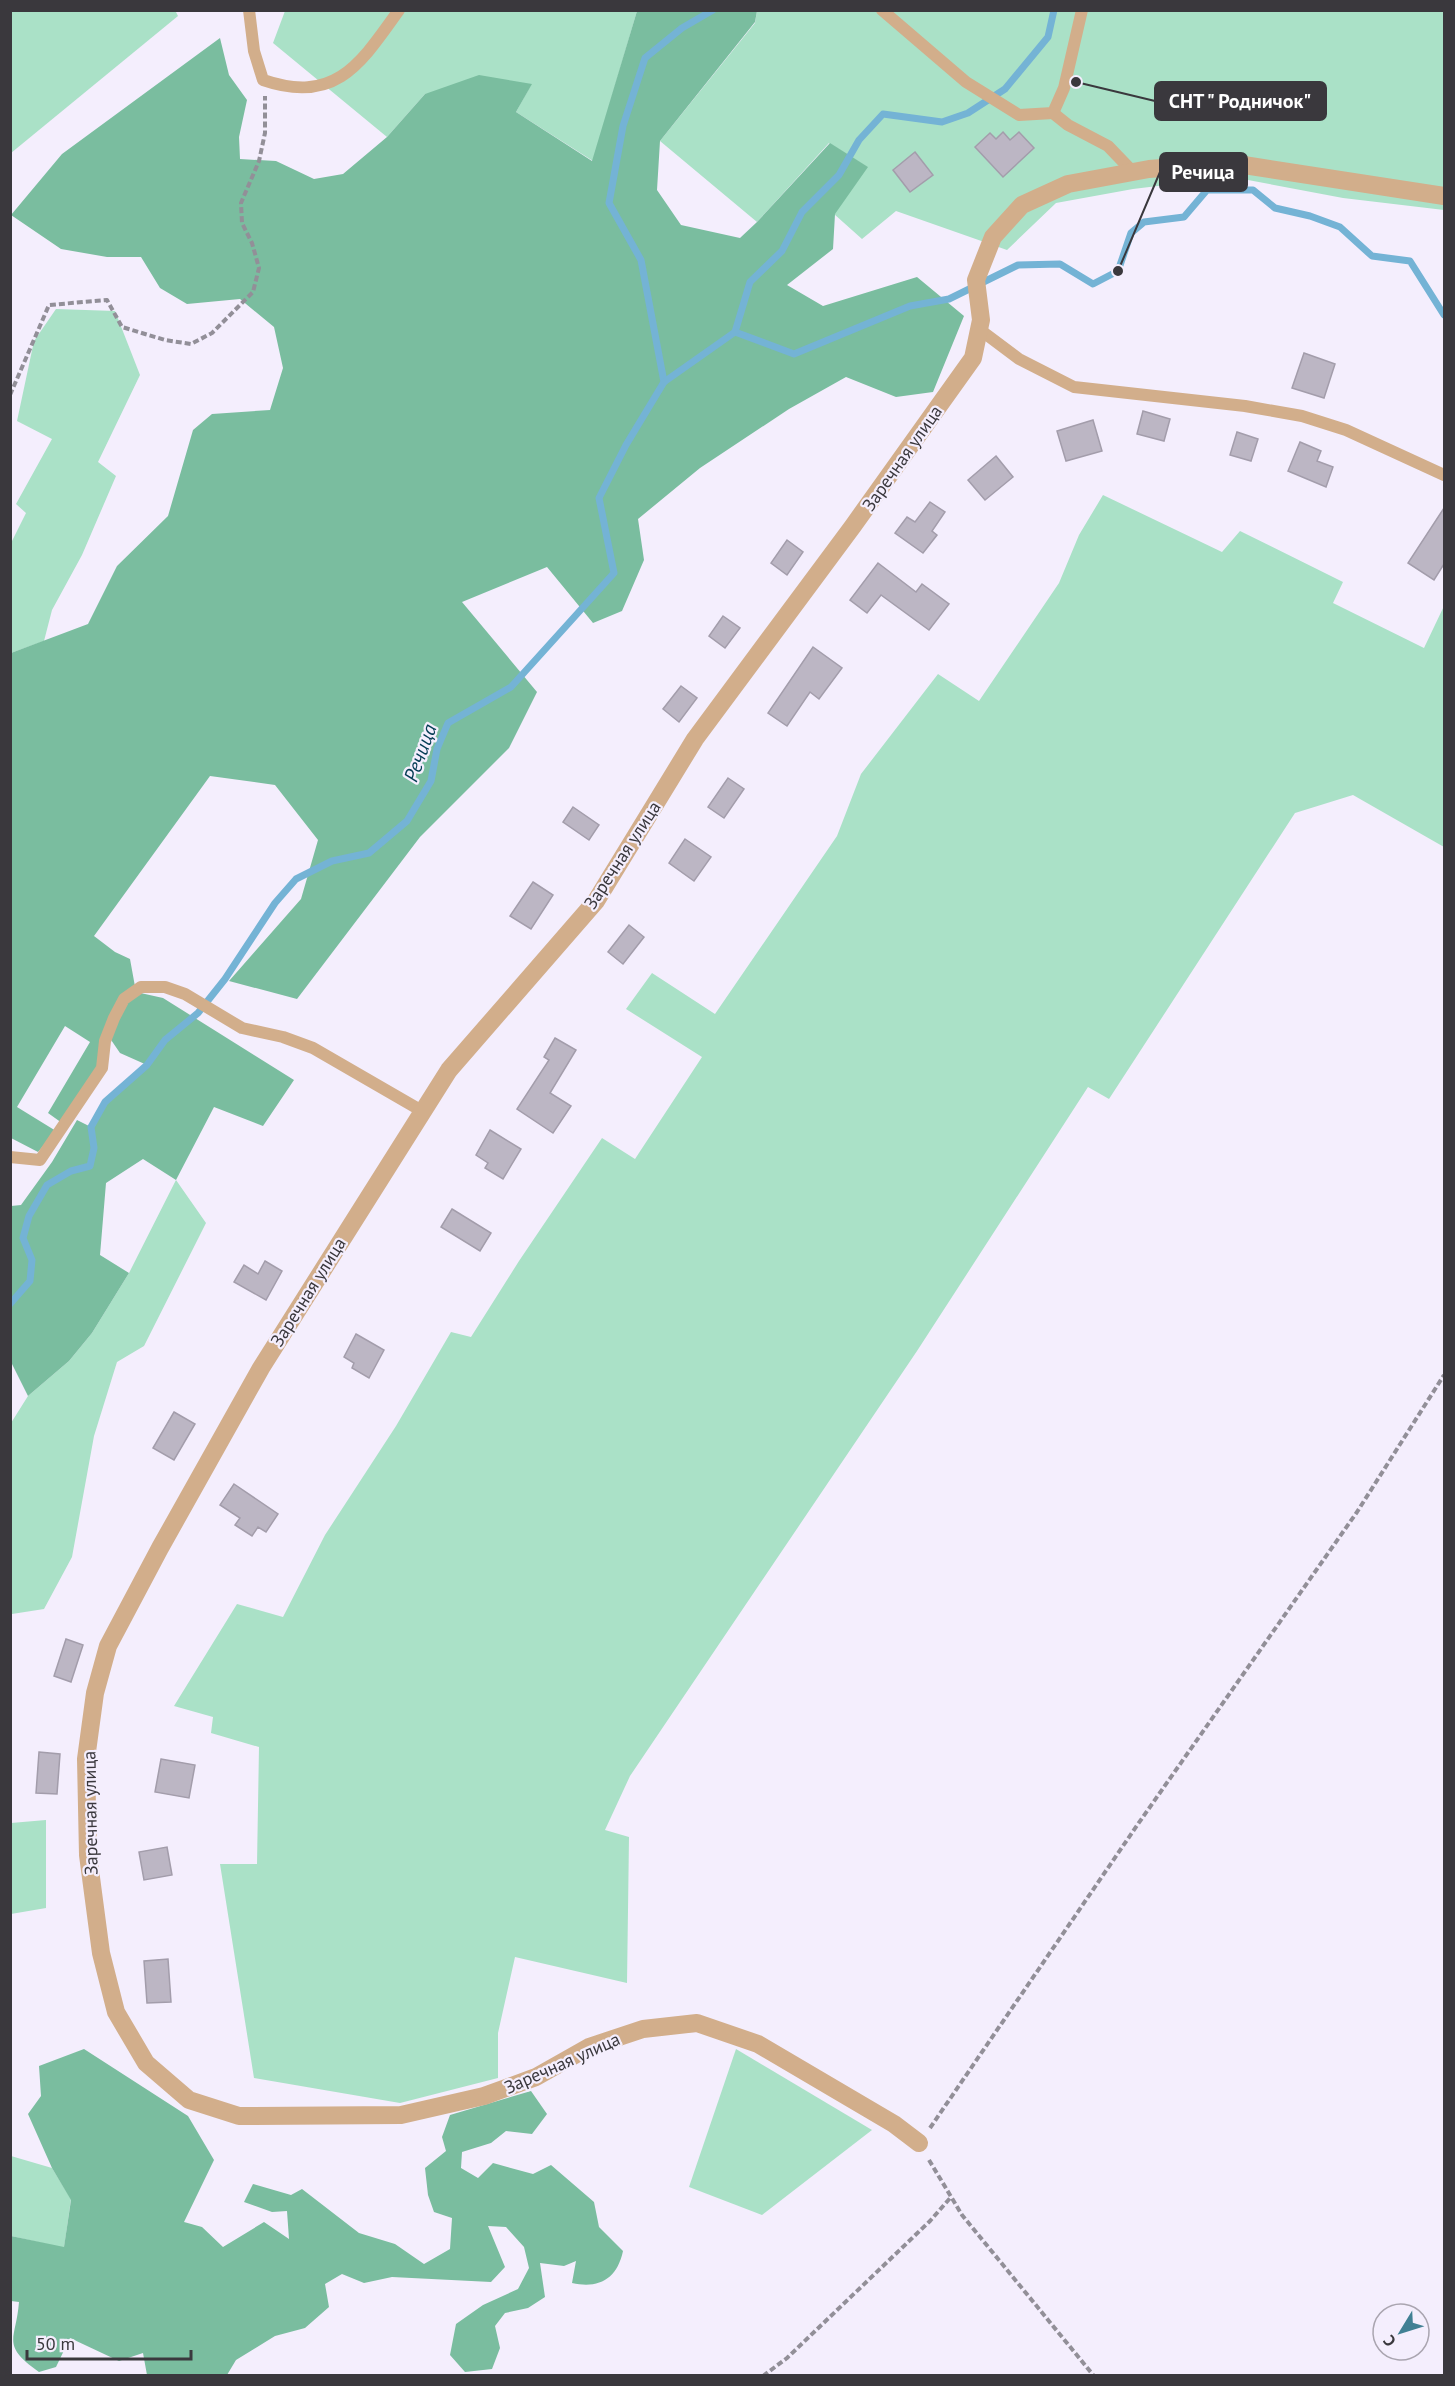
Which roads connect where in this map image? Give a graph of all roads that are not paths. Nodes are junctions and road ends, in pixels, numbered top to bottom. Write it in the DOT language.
graph roads {
  1 [pos="249,10"];
  2 [pos="399,10"];
  3 [pos="882,10"];
  4 [pos="1082,10"];
  5 [pos="1053,113"];
  6 [pos="1133,172"];
  7 [pos="1444,196"];
  8 [pos="979,329"];
  9 [pos="1444,475"];
  10 [pos="422,1112"];
  11 [pos="10,1157"];
  12 [pos="919,2143"];
  1 -- 2 [label="lane"];
  3 -- 5 [label="lane"];
  4 -- 5 [label="lane"];
  5 -- 6 [label="lane"];
  6 -- 7 [label="street, Заречная улица"];
  6 -- 8 [label="street, Заречная улица"];
  8 -- 9 [label="lane"];
  8 -- 10 [label="street, Заречная улица"];
  10 -- 11 [label="lane"];
  10 -- 12 [label="street, Заречная улица"];
}
